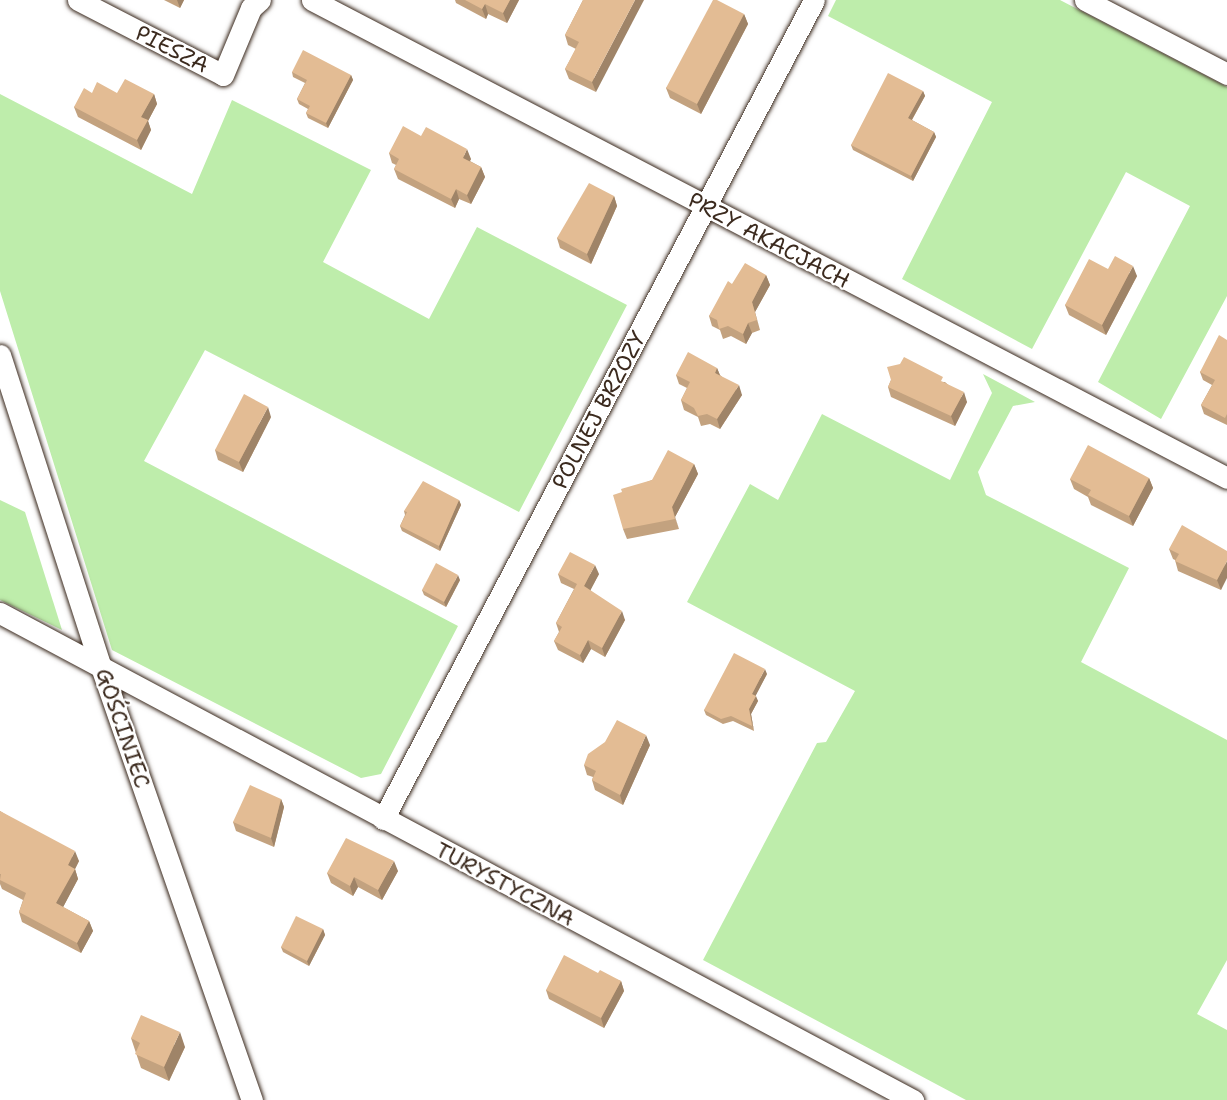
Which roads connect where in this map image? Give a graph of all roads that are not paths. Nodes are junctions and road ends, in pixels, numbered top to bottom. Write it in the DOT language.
graph roads {
  1 [pos="78,0"];
  2 [pos="260,0"];
  3 [pos="312,0"];
  4 [pos="814,0"];
  5 [pos="1085,0"];
  6 [pos="1227,74"];
  7 [pos="703,205"];
  8 [pos="0,355"];
  9 [pos="1227,478"];
  10 [pos="0,613"];
  11 [pos="100,664"];
  12 [pos="383,819"];
  13 [pos="252,1100"];
  14 [pos="913,1100"];
  1 -- 2 [label="street, PIESZA"];
  3 -- 7 [label="street, PRZY AKACJACH"];
  4 -- 7 [label="street, POLNEJ BRZOZY"];
  5 -- 6 [label="street"];
  7 -- 9 [label="street, PRZY AKACJACH"];
  7 -- 12 [label="street, POLNEJ BRZOZY"];
  8 -- 11 [label="street, GOŚCINIEC"];
  10 -- 11 [label="street, TURYSTYCZNA"];
  11 -- 12 [label="street, TURYSTYCZNA"];
  11 -- 13 [label="street, GOŚCINIEC"];
  12 -- 14 [label="street, TURYSTYCZNA"];
}
